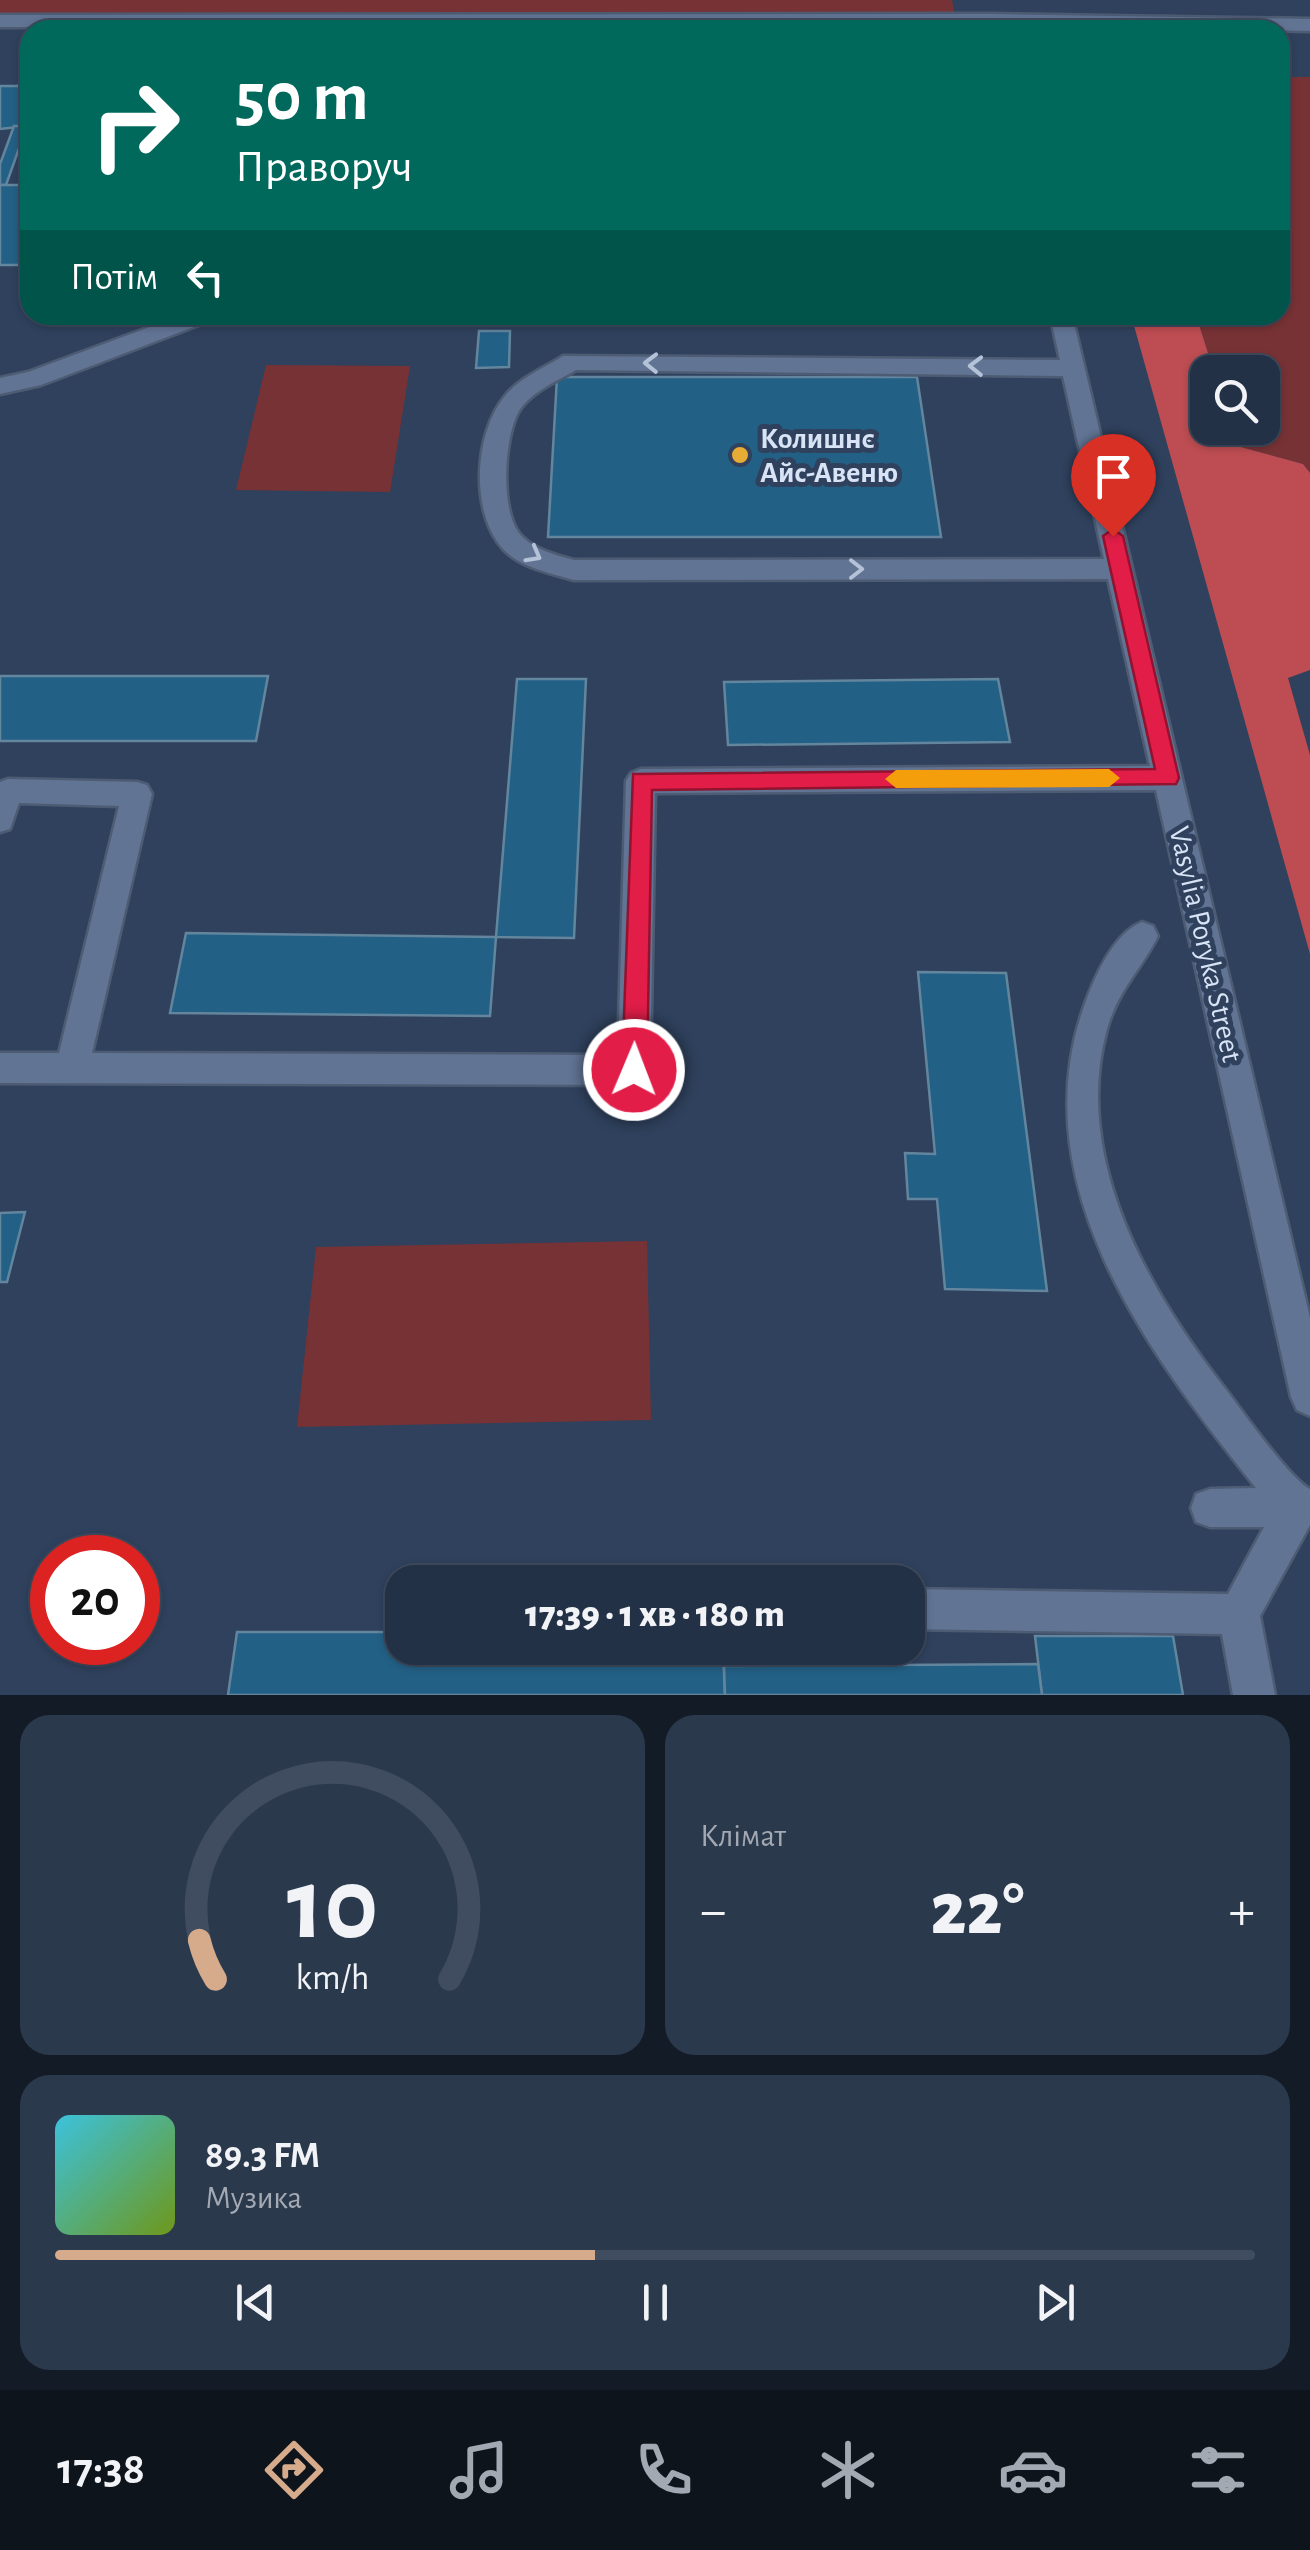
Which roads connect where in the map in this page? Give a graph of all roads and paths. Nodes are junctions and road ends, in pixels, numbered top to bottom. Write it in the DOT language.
graph roads {
  1 [pos="1284,0"];
  2 [pos="538,10"];
  3 [pos="991,16"];
  4 [pos="351,20"];
  5 [pos="1130,20"];
  6 [pos="1303,25"];
  7 [pos="177,325"];
  8 [pos="1063,325"];
  9 [pos="1074,368"];
  10 [pos="0,386"];
  11 [pos="1120,569"];
  12 [pos="1168,778"];
  13 [pos="0,820"];
  14 [pos="1142,936"];
  15 [pos="0,1068"];
  16 [pos="72,1068"];
  17 [pos="1310,1393"];
  18 [pos="1303,1507"];
  19 [pos="1210,1508"];
  20 [pos="925,1609"];
  21 [pos="1238,1614"];
  22 [pos="1254,1695"];
  1 -- 6 [label="street"];
  2 -- 3 [label="street"];
  2 -- 4 [label="street"];
  3 -- 5 [label="street"];
  7 -- 10 [label="street"];
  8 -- 9 [label="street, Vasylia Poryka Street"];
  9 -- 11 [label="street, Vasylia Poryka Street"];
  9 -- 11 [label="street, one-way"];
  11 -- 12 [label="street, Vasylia Poryka Street"];
  12 -- 16 [label="street"];
  12 -- 17 [label="street, Vasylia Poryka Street"];
  13 -- 16 [label="street"];
  14 -- 18 [label="street"];
  15 -- 16 [label="street"];
  18 -- 19 [label="street"];
  18 -- 21 [label="street"];
  20 -- 21 [label="street"];
  21 -- 22 [label="street"];
}
